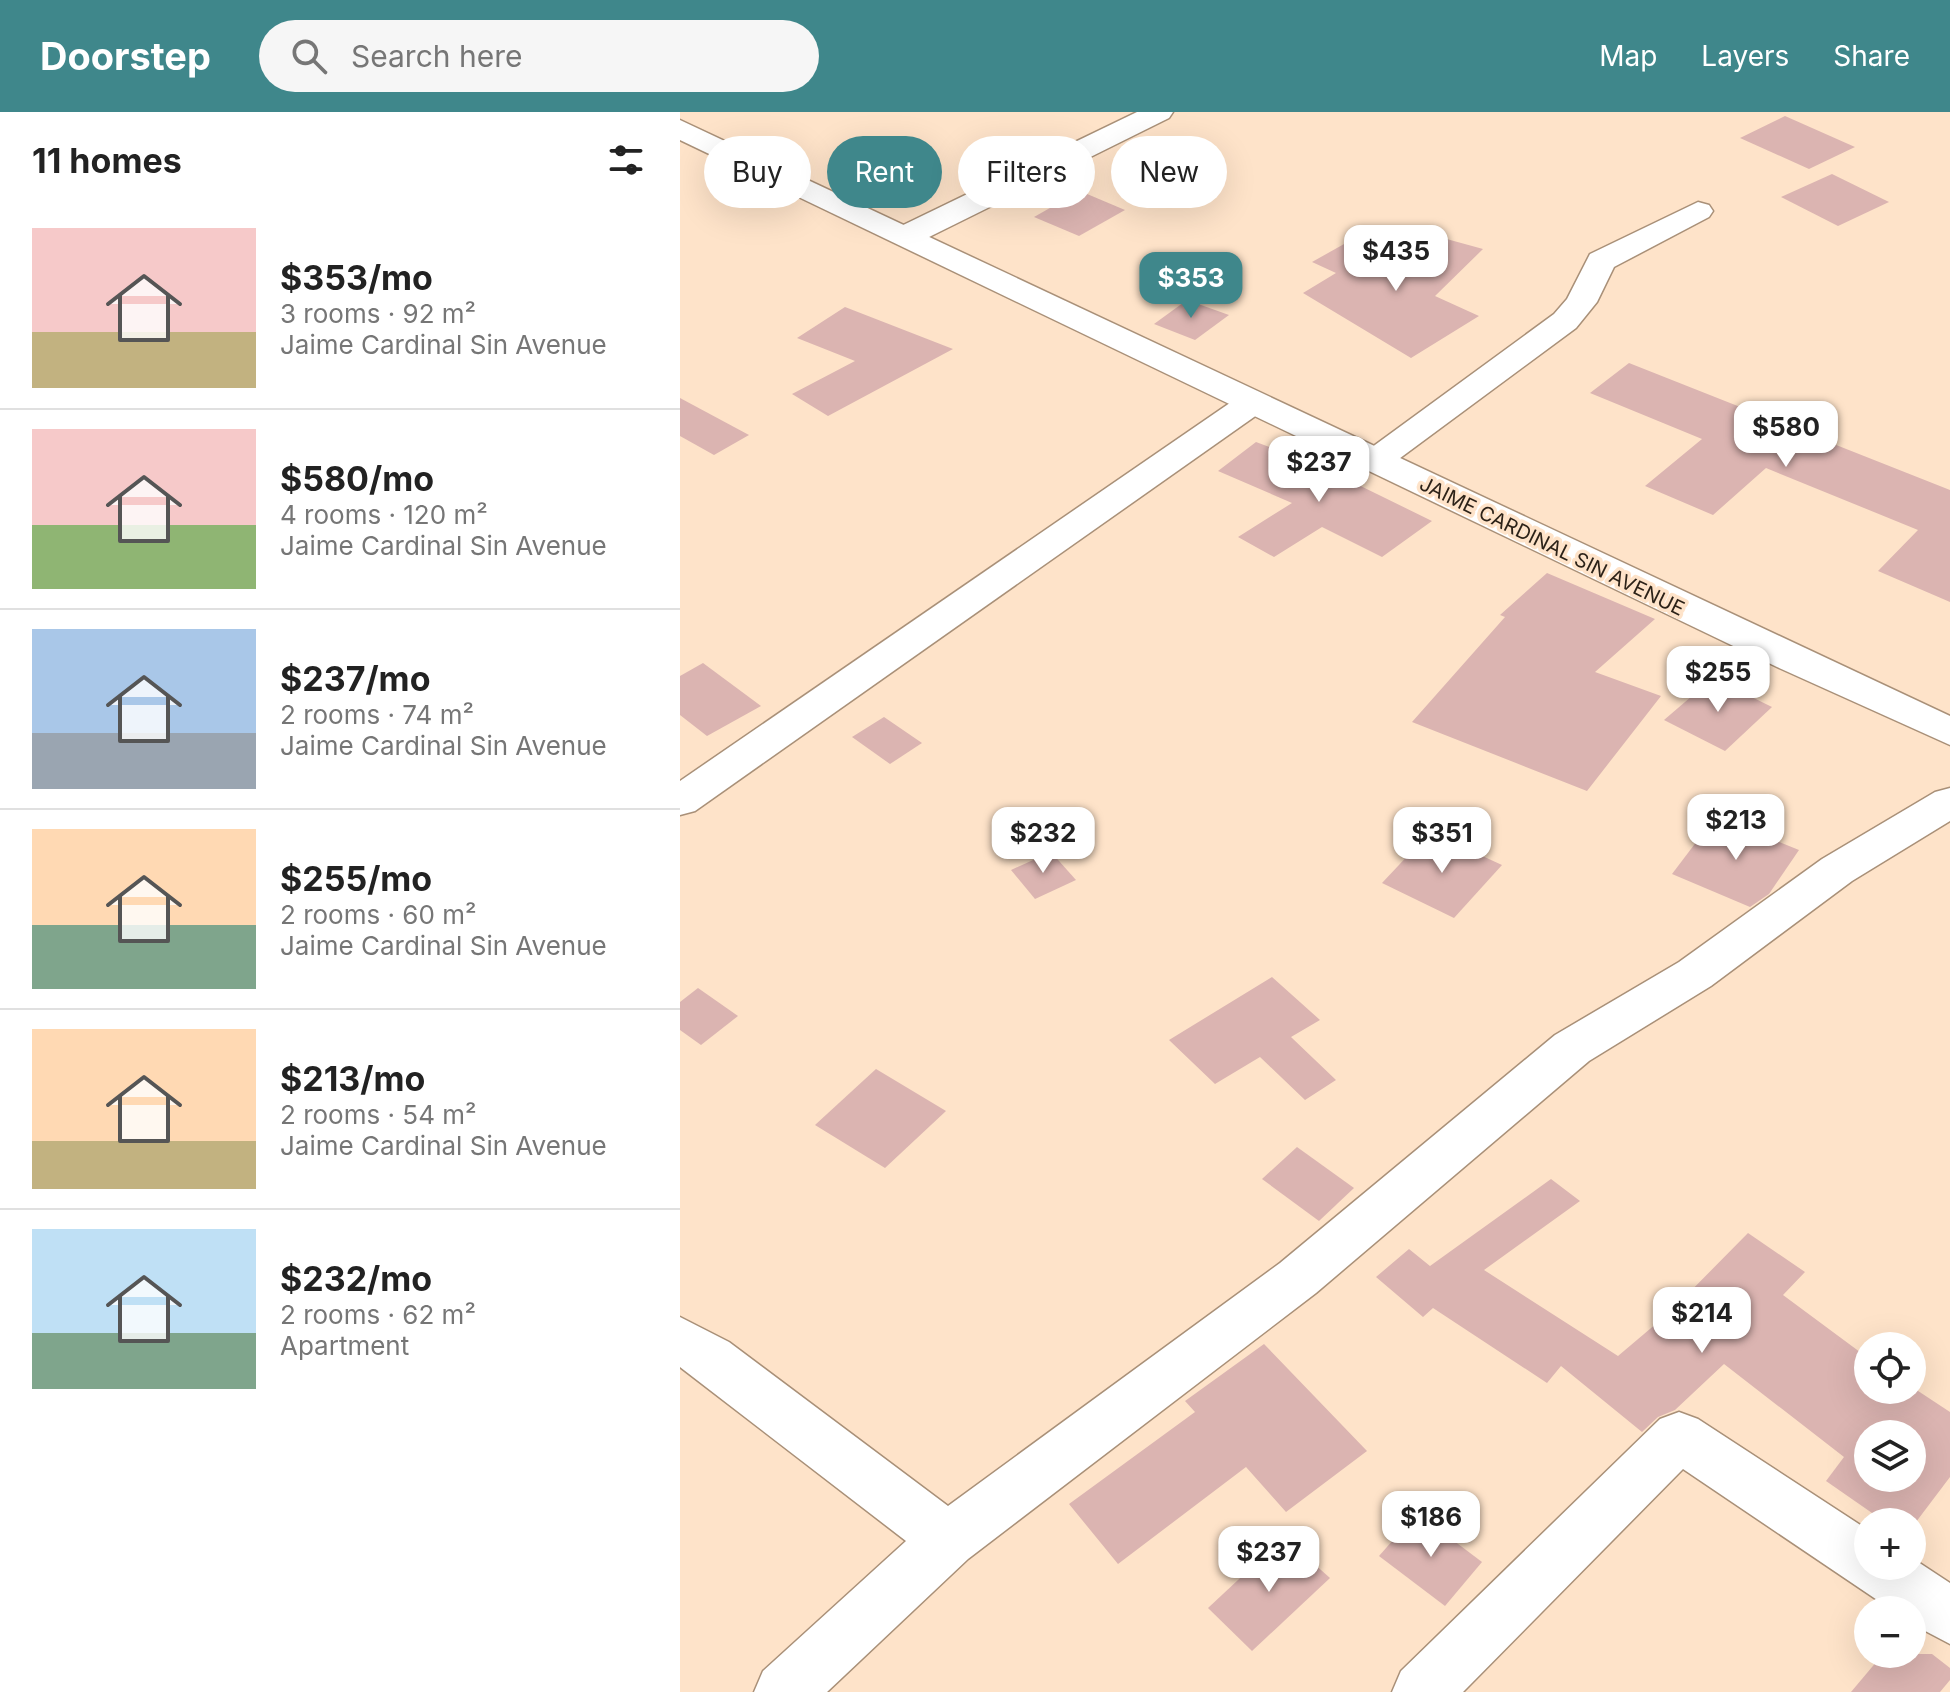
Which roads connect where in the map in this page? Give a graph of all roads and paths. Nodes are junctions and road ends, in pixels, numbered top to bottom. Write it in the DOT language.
graph roads {
  1 [pos="1159,112"];
  2 [pos="680,129"];
  3 [pos="1698,211"];
  4 [pos="908,235"];
  5 [pos="1252,403"];
  6 [pos="1376,460"];
  7 [pos="1950,732"];
  8 [pos="680,801"];
  9 [pos="1950,802"];
  10 [pos="680,1340"];
  11 [pos="948,1540"];
  12 [pos="1854,1553"];
  13 [pos="1896,1580"];
  14 [pos="1950,1616"];
  15 [pos="784,1692"];
  16 [pos="1422,1692"];
  1 -- 4 [label="street"];
  2 -- 4 [label="street, JAIME CARDINAL SIN AVENUE"];
  3 -- 6 [label="street"];
  4 -- 5 [label="street, JAIME CARDINAL SIN AVENUE"];
  5 -- 6 [label="street, JAIME CARDINAL SIN AVENUE"];
  5 -- 8 [label="street"];
  6 -- 7 [label="street, JAIME CARDINAL SIN AVENUE"];
  9 -- 11 [label="street"];
  10 -- 11 [label="street"];
  11 -- 15 [label="street"];
  12 -- 16 [label="street"];
  13 -- 14 [label="street"];
}
